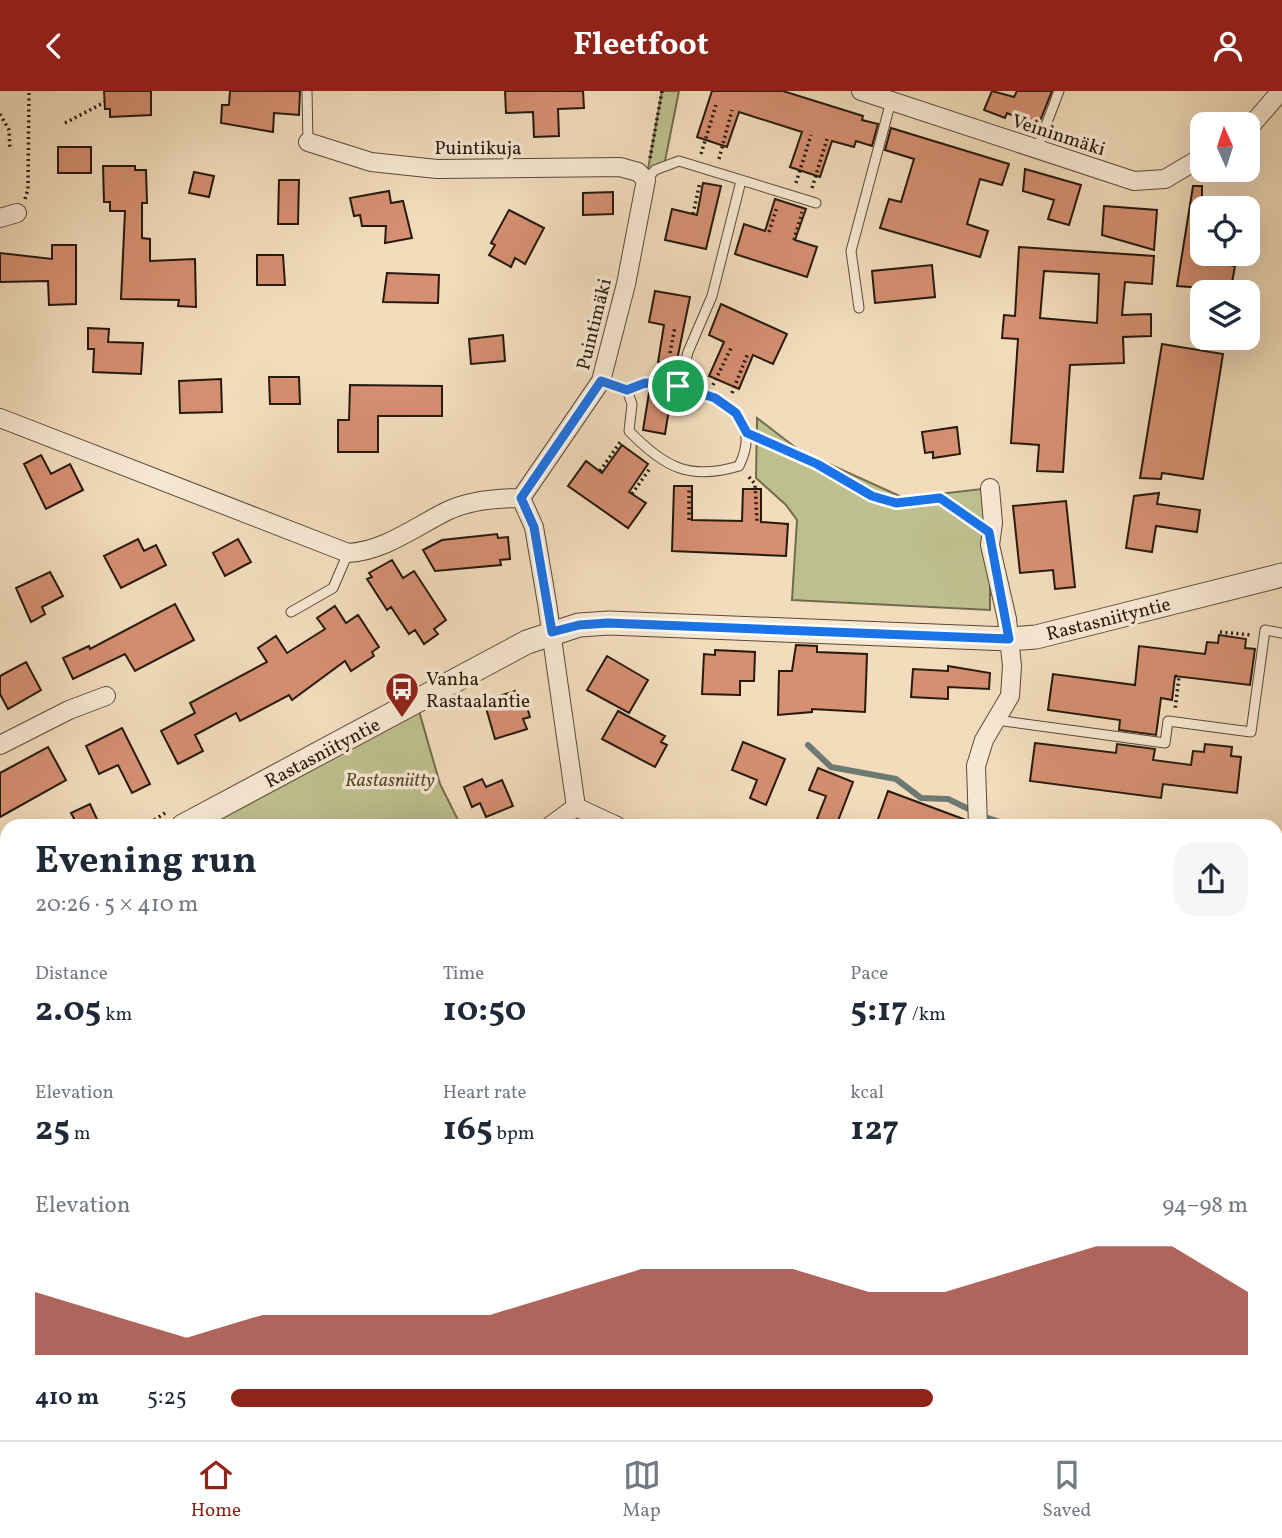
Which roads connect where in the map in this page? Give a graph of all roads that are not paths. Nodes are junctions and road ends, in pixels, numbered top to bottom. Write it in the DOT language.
graph roads {
  1 [pos="307,91"];
  2 [pos="860,91"];
  3 [pos="1059,91"];
  4 [pos="1281,91"];
  5 [pos="888,97"];
  6 [pos="1260,115"];
  7 [pos="308,142"];
  8 [pos="1037,149"];
  9 [pos="1190,164"];
  10 [pos="646,180"];
  11 [pos="741,181"];
  12 [pos="810,201"];
  13 [pos="859,308"];
  14 [pos="601,381"];
  15 [pos="678,386"];
  16 [pos="627,390"];
  17 [pos="0,418"];
  18 [pos="990,488"];
  19 [pos="521,498"];
  20 [pos="348,553"];
  21 [pos="1282,575"];
  22 [pos="291,612"];
  23 [pos="552,632"];
  24 [pos="1282,633"];
  25 [pos="1009,639"];
  26 [pos="106,696"];
  27 [pos="994,720"];
  28 [pos="0,745"];
  29 [pos="576,807"];
  30 [pos="196,819"];
  31 [pos="560,819"];
  32 [pos="602,819"];
  33 [pos="978,819"];
  1 -- 7 [label="lane"];
  2 -- 5 [label="street, Veininmäki"];
  3 -- 8 [label="lane"];
  4 -- 6 [label="street"];
  5 -- 8 [label="street, Veininmäki"];
  5 -- 13 [label="lane"];
  7 -- 10 [label="street, Puintikuja"];
  8 -- 9 [label="street, Veininmäki"];
  10 -- 11 [label="lane"];
  10 -- 14 [label="street, Puintimäki"];
  11 -- 12 [label="lane"];
  11 -- 15 [label="lane"];
  14 -- 16 [label="lane"];
  14 -- 19 [label="street, Puintimäki"];
  15 -- 16 [label="lane"];
  15 -- 16 [label="lane"];
  17 -- 20 [label="street"];
  18 -- 25 [label="street"];
  19 -- 20 [label="street"];
  19 -- 23 [label="street"];
  20 -- 22 [label="lane"];
  21 -- 25 [label="street, Rastasniityntie"];
  23 -- 25 [label="street, Rastasniityntie"];
  23 -- 29 [label="street"];
  23 -- 30 [label="street, Rastasniityntie"];
  24 -- 27 [label="lane"];
  25 -- 27 [label="street"];
  26 -- 28 [label="street"];
  27 -- 33 [label="street"];
  29 -- 31 [label="street"];
  29 -- 32 [label="street"];
}
